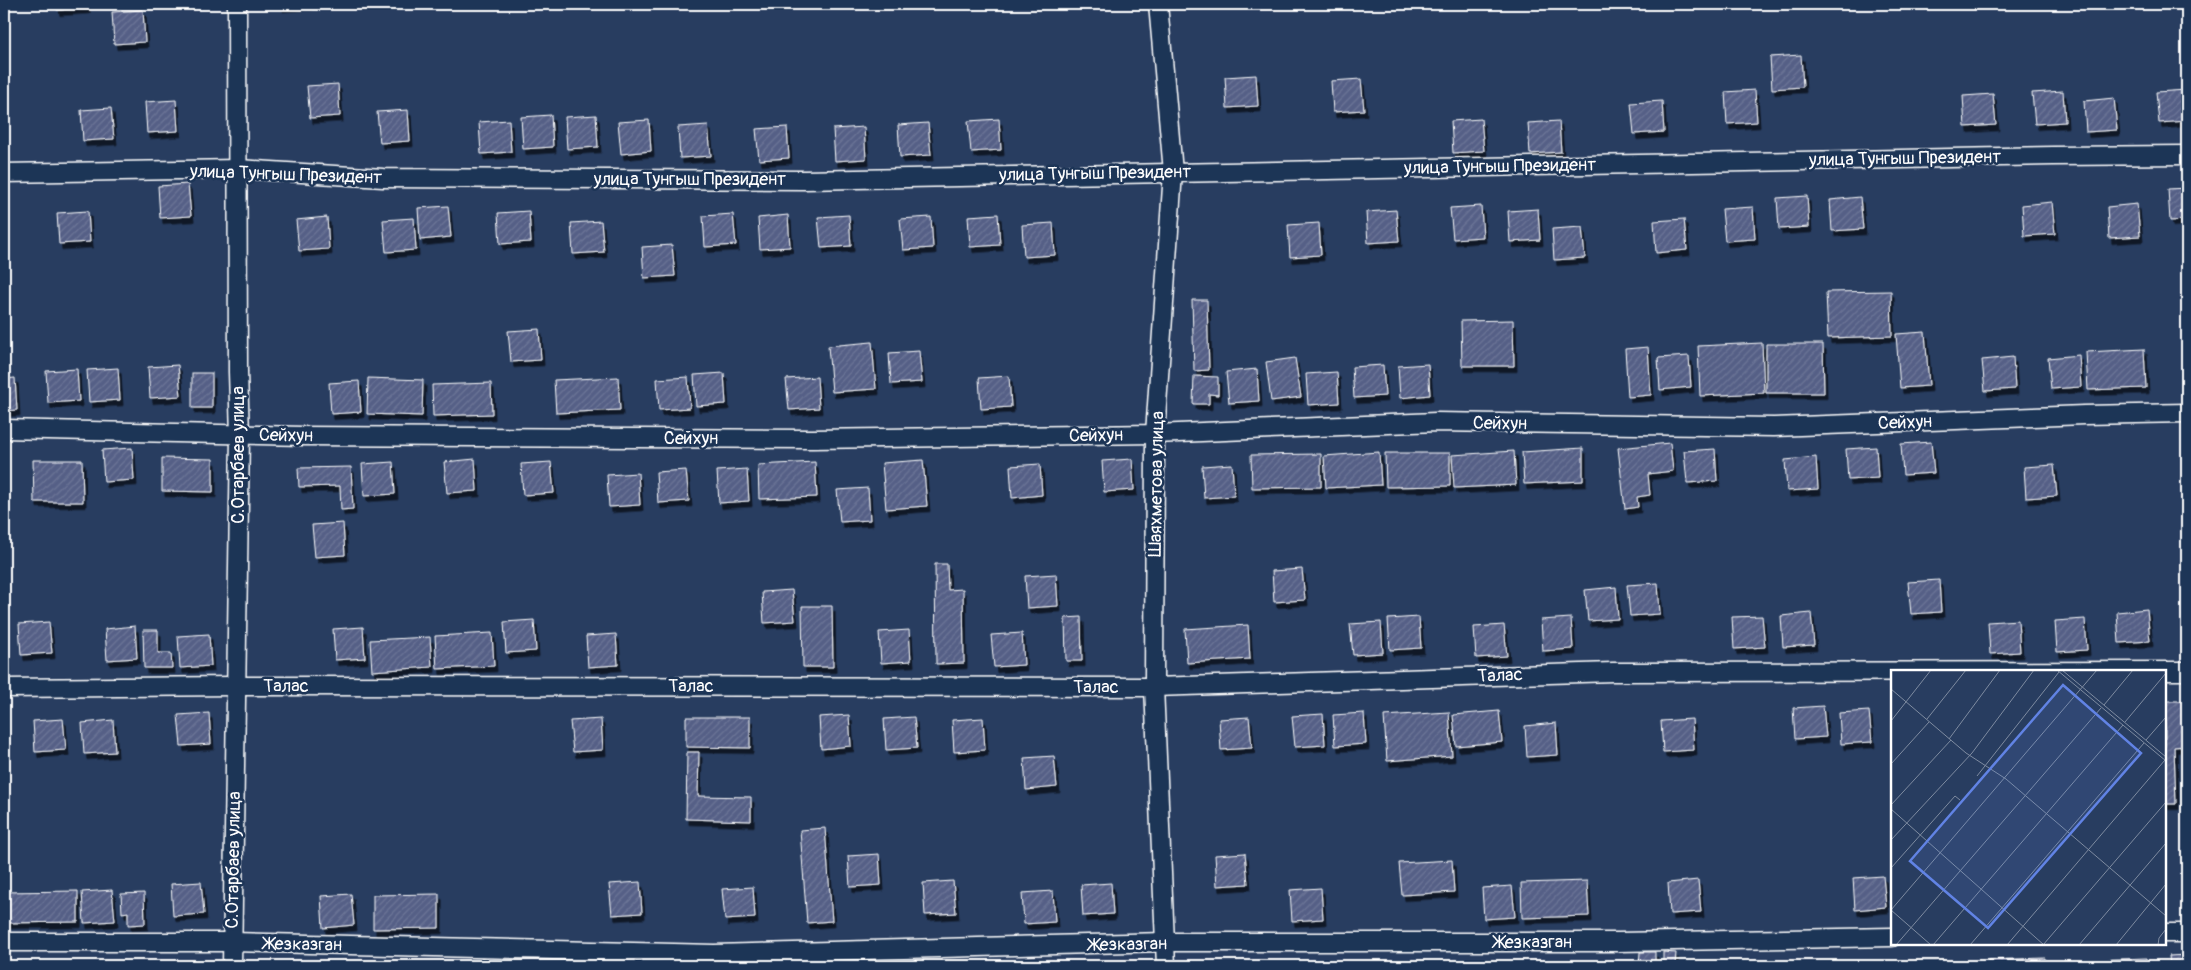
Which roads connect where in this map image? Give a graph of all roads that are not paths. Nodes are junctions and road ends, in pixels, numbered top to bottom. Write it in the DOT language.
graph roads {
  1 [pos="238,4"];
  2 [pos="1158,4"];
  3 [pos="2187,155"];
  4 [pos="238,169"];
  5 [pos="1173,172"];
  6 [pos="4,173"];
  7 [pos="2187,414"];
  8 [pos="4,429"];
  9 [pos="1155,434"];
  10 [pos="240,435"];
  11 [pos="2166,671"];
  12 [pos="2187,671"];
  13 [pos="1891,672"];
  14 [pos="235,686"];
  15 [pos="1154,687"];
  16 [pos="4,688"];
  17 [pos="2166,933"];
  18 [pos="2187,933"];
  19 [pos="1891,937"];
  20 [pos="4,942"];
  21 [pos="232,942"];
  22 [pos="1165,942"];
  23 [pos="232,966"];
  24 [pos="1166,966"];
  1 -- 4 [label="street, С.Отарбаев улица"];
  2 -- 5 [label="street, Шаяхметова улица"];
  3 -- 5 [label="street, улица Тунгыш Президент"];
  4 -- 5 [label="street, улица Тунгыш Президент"];
  4 -- 6 [label="street, улица Тунгыш Президент"];
  4 -- 10 [label="street, С.Отарбаев улица"];
  5 -- 9 [label="street, Шаяхметова улица"];
  7 -- 9 [label="street, Сейхун"];
  8 -- 10 [label="street, Сейхун"];
  9 -- 10 [label="street, Сейхун"];
  9 -- 15 [label="street, Шаяхметова улица"];
  10 -- 14 [label="street, С.Отарбаев улица"];
  11 -- 12 [label="street, Талас"];
  13 -- 15 [label="street, Талас"];
  14 -- 15 [label="street, Талас"];
  14 -- 16 [label="street, Талас"];
  14 -- 21 [label="street, С.Отарбаев улица"];
  15 -- 22 [label="street, Шаяхметова улица"];
  17 -- 18 [label="street"];
  19 -- 22 [label="street, Жезказган"];
  20 -- 21 [label="street, Жезказган"];
  21 -- 22 [label="street, Жезказган"];
  21 -- 23 [label="street, С.Отарбаев улица"];
  22 -- 24 [label="street, Шаяхметова улица"];
}
